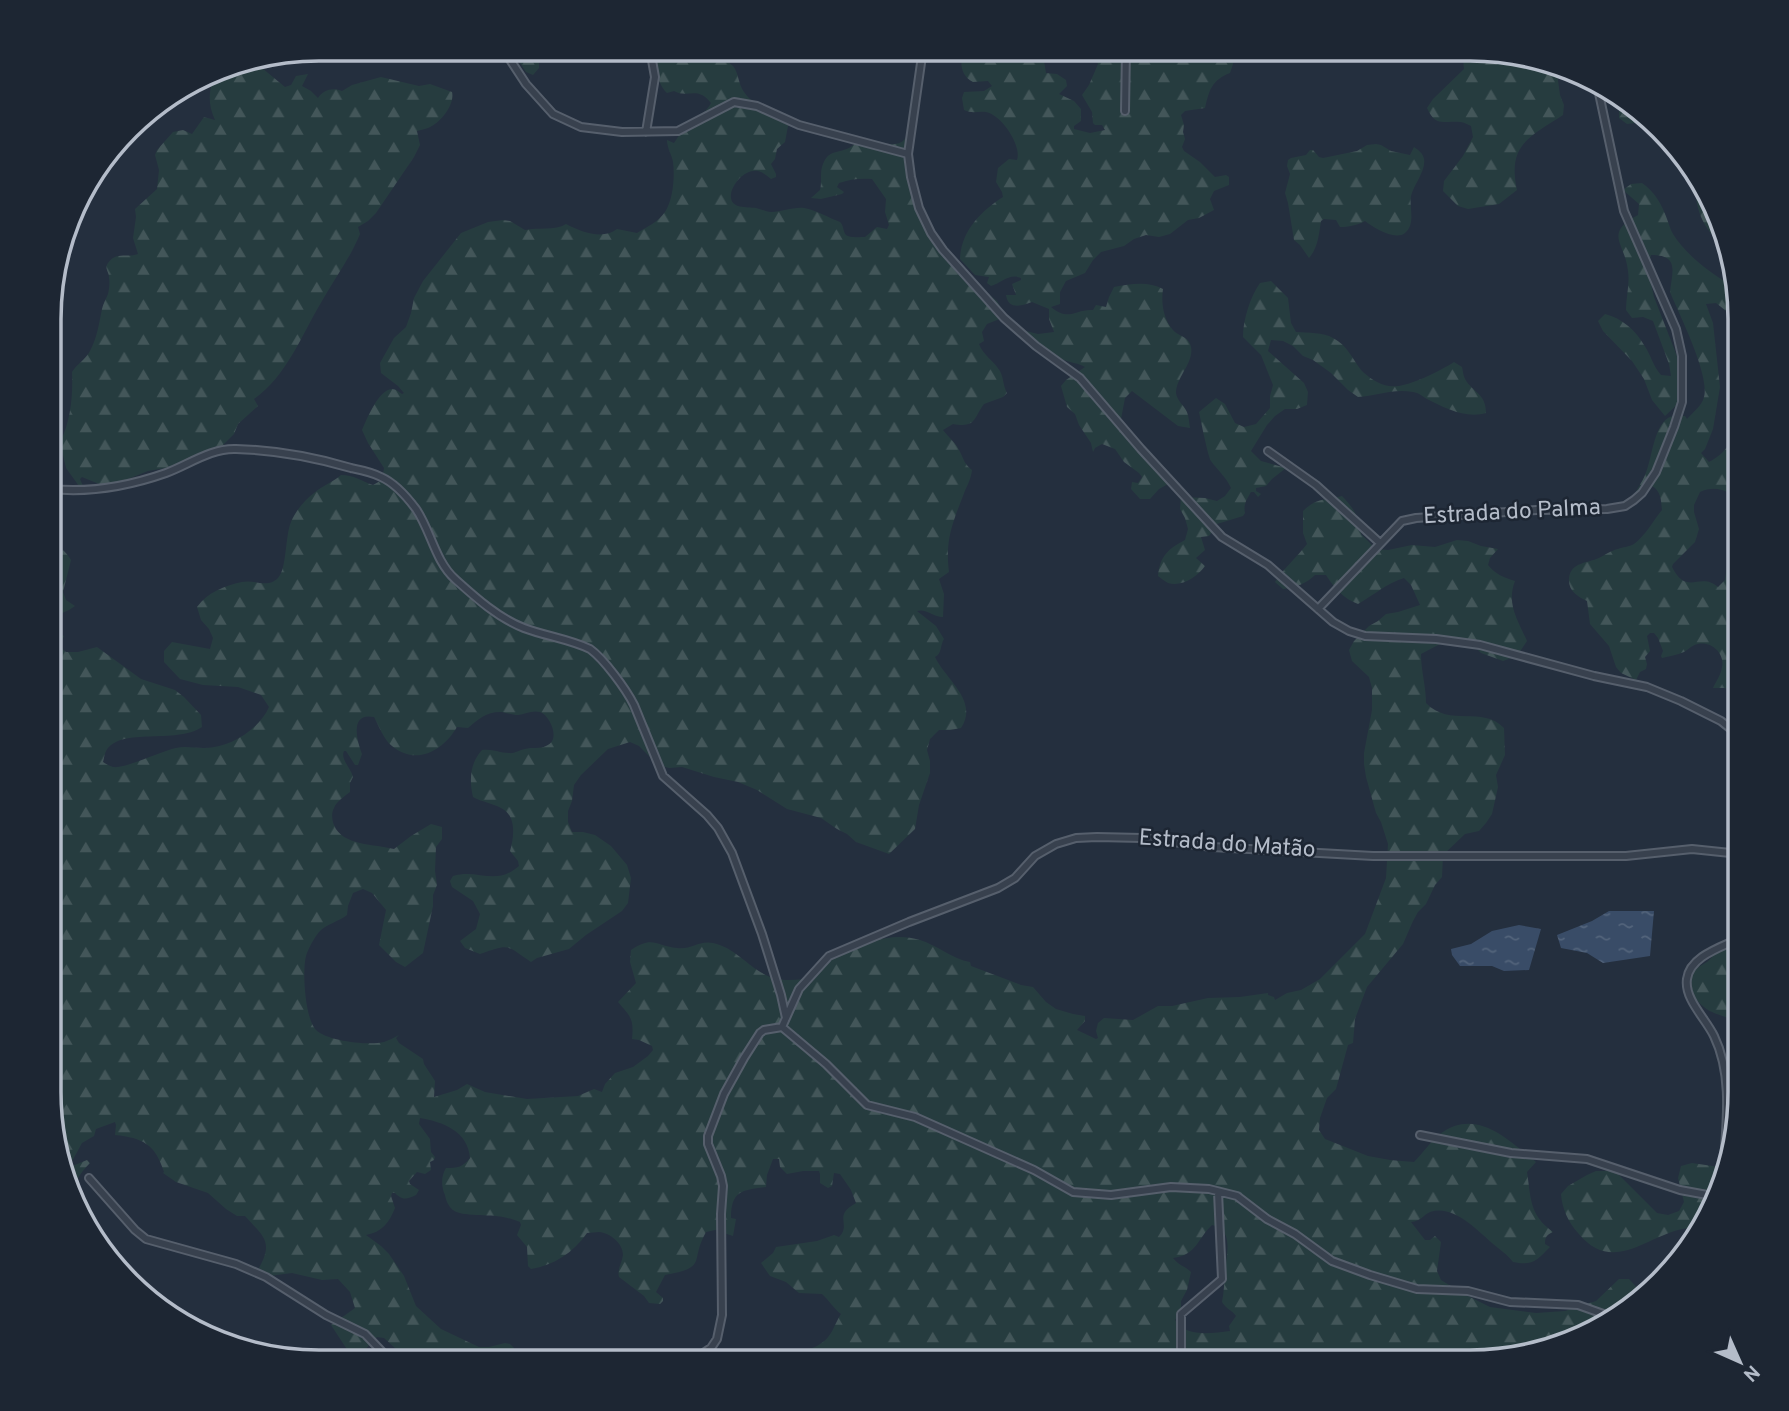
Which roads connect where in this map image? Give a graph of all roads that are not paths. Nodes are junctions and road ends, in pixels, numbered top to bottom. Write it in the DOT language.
graph roads {
  1 [pos="511,61"];
  2 [pos="653,61"];
  3 [pos="921,61"];
  4 [pos="1126,61"];
  5 [pos="1600,96"];
  6 [pos="1125,111"];
  7 [pos="646,132"];
  8 [pos="908,154"];
  9 [pos="1268,451"];
  10 [pos="61,489"];
  11 [pos="1380,543"];
  12 [pos="1318,609"];
  13 [pos="1728,727"];
  14 [pos="1728,853"];
  15 [pos="1728,944"];
  16 [pos="786,1018"];
  17 [pos="782,1027"];
  18 [pos="1728,1084"];
  19 [pos="1728,1084"];
  20 [pos="1726,1128"];
  21 [pos="1420,1135"];
  22 [pos="89,1178"];
  23 [pos="1219,1192"];
  24 [pos="1706,1195"];
  25 [pos="1602,1313"];
  26 [pos="380,1350"];
  27 [pos="708,1350"];
  28 [pos="1181,1350"];
  1 -- 7 [label="street"];
  2 -- 7 [label="street"];
  3 -- 8 [label="street"];
  4 -- 6 [label="street"];
  5 -- 11 [label="street, Estrada do Palma"];
  7 -- 8 [label="street"];
  8 -- 12 [label="street"];
  9 -- 11 [label="street"];
  10 -- 16 [label="street"];
  11 -- 12 [label="street, Estrada do Palma"];
  12 -- 13 [label="street"];
  14 -- 16 [label="street, Estrada do Matão"];
  15 -- 18 [label="street"];
  16 -- 17 [label="street, Estrada do Matão"];
  17 -- 23 [label="street"];
  17 -- 27 [label="street"];
  19 -- 20 [label="street"];
  21 -- 24 [label="street"];
  22 -- 26 [label="street"];
  23 -- 25 [label="street"];
  23 -- 28 [label="street"];
}
